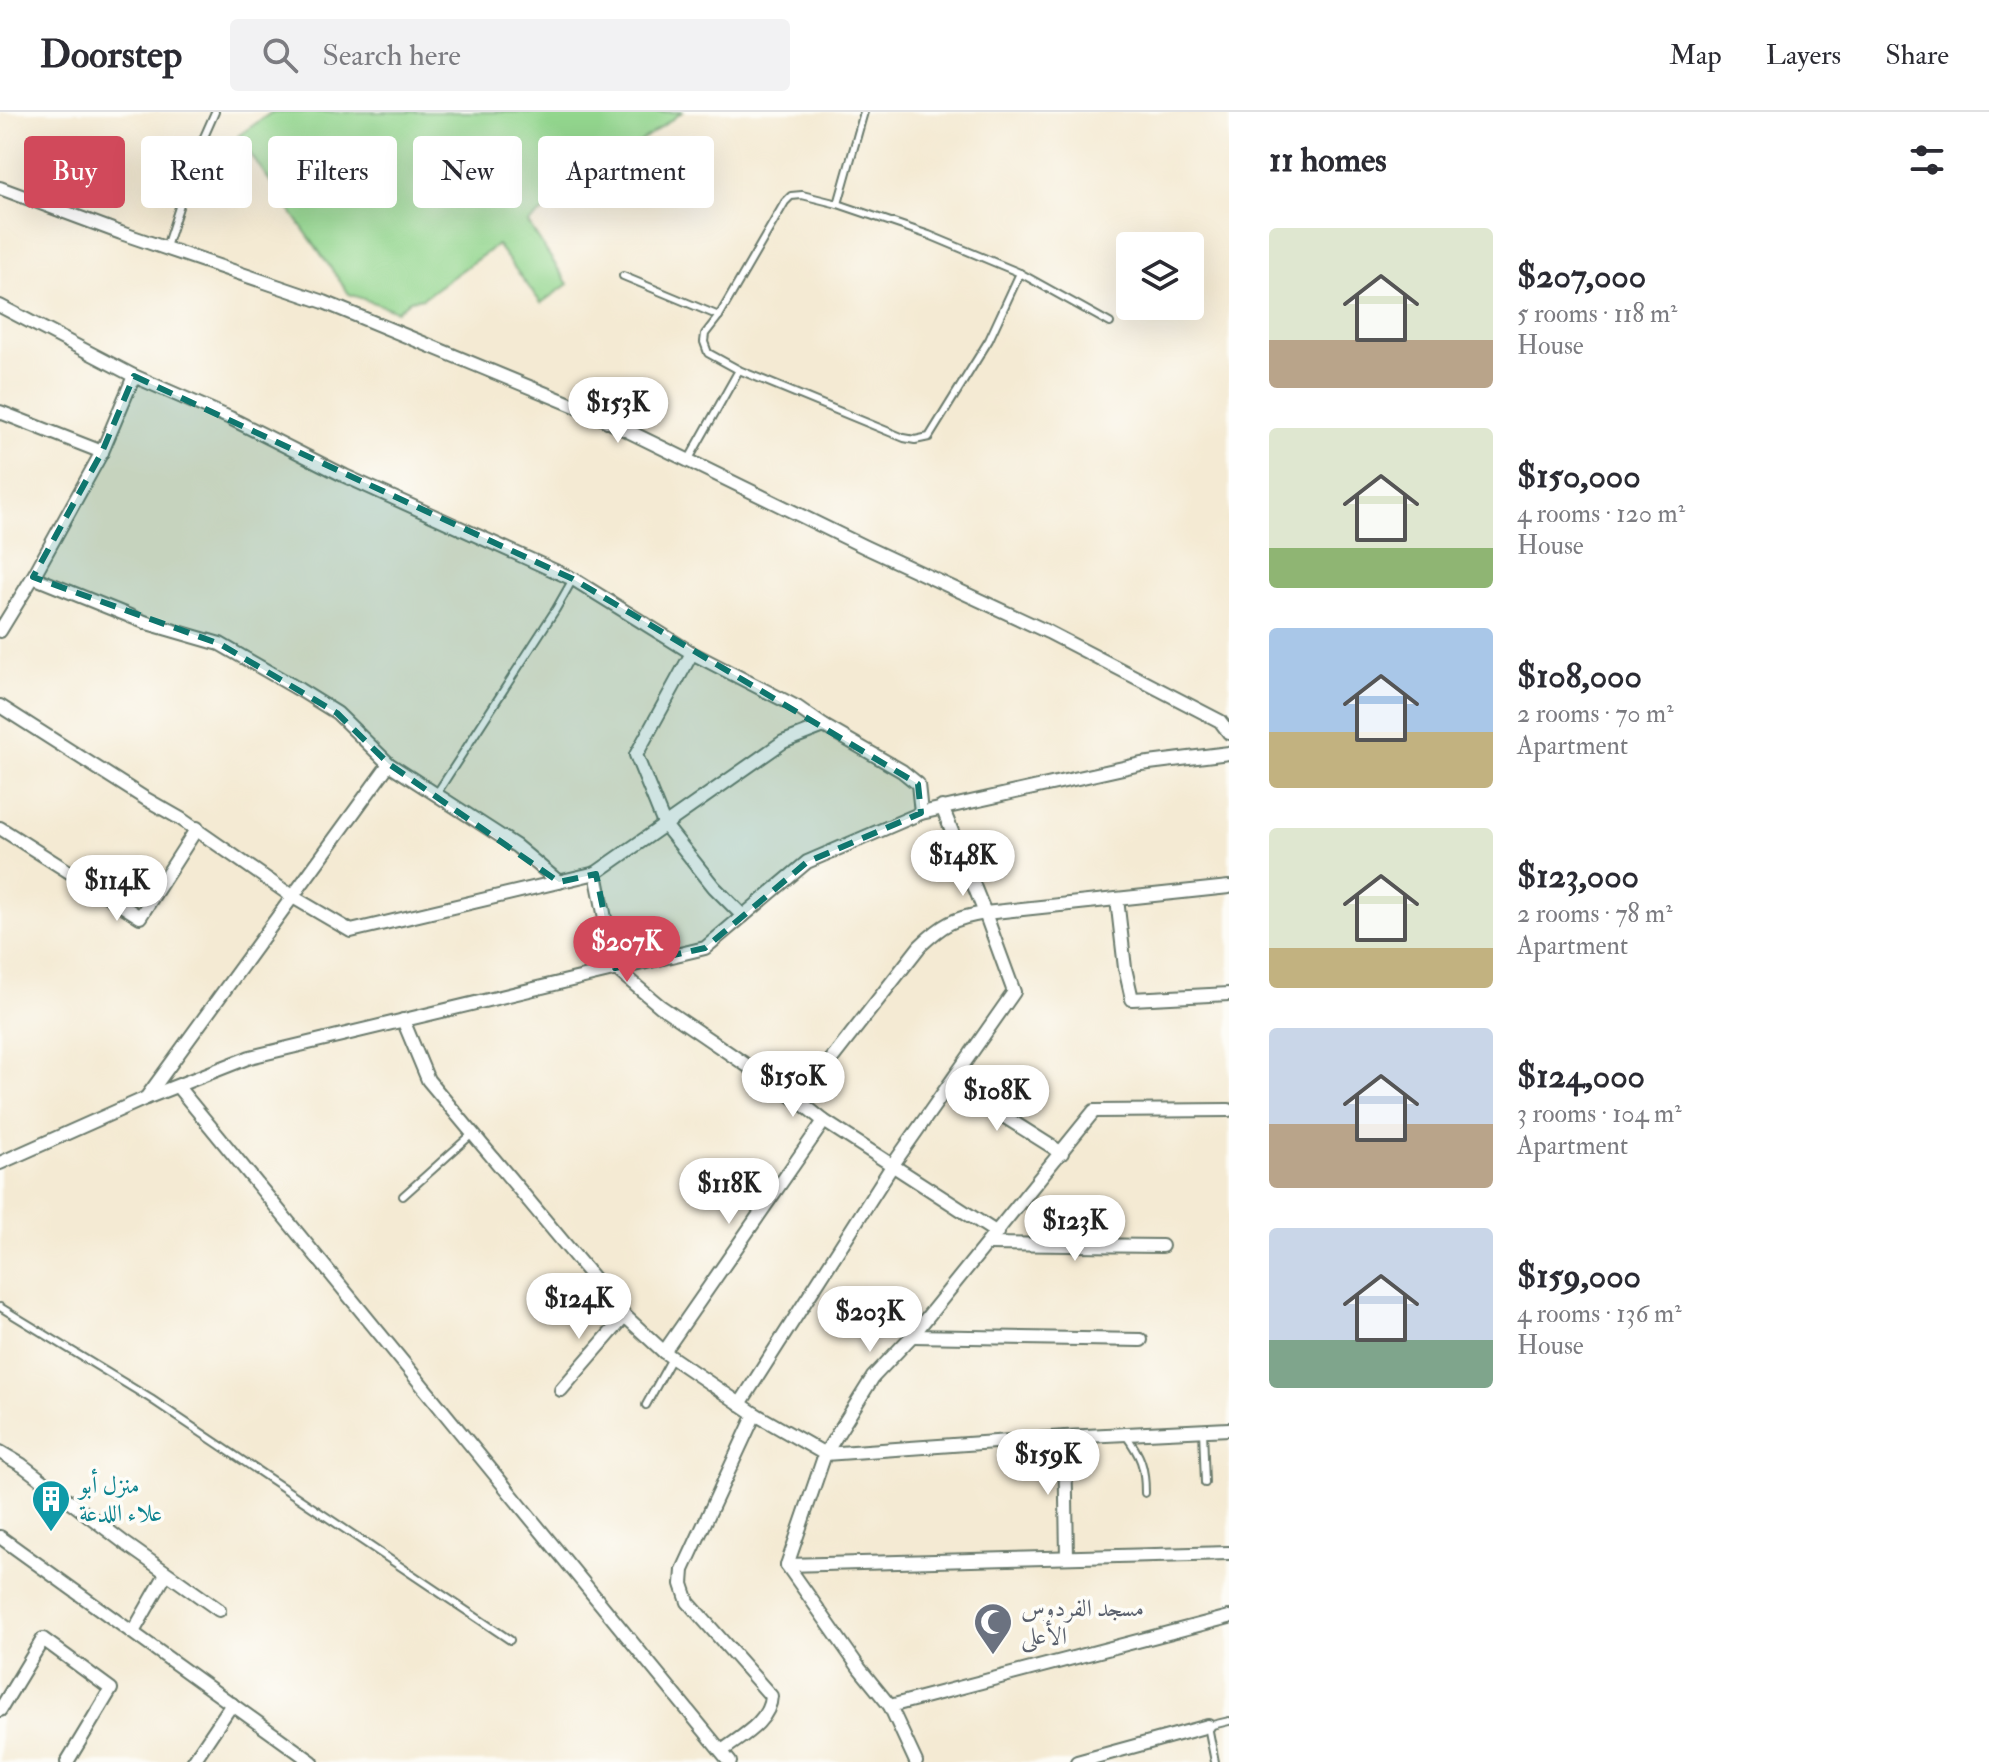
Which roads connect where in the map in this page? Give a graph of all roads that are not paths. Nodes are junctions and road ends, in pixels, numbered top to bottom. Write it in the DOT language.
graph roads {
  1 [pos="215,112"];
  2 [pos="864,112"];
  3 [pos="0,188"];
  4 [pos="838,204"];
  5 [pos="166,248"];
  6 [pos="1020,273"];
  7 [pos="623,276"];
  8 [pos="0,306"];
  9 [pos="719,316"];
  10 [pos="1110,323"];
  11 [pos="739,370"];
  12 [pos="134,376"];
  13 [pos="0,412"];
  14 [pos="102,452"];
  15 [pos="689,459"];
  16 [pos="33,577"];
  17 [pos="573,579"];
  18 [pos="0,631"];
  19 [pos="692,653"];
  20 [pos="0,706"];
  21 [pos="824,726"];
  22 [pos="1229,733"];
  23 [pos="1229,746"];
  24 [pos="1228,753"];
  25 [pos="389,764"];
  26 [pos="437,793"];
  27 [pos="942,807"];
  28 [pos="921,813"];
  29 [pos="664,824"];
  30 [pos="0,828"];
  31 [pos="197,828"];
  32 [pos="596,873"];
  33 [pos="559,882"];
  34 [pos="1229,887"];
  35 [pos="293,897"];
  36 [pos="1117,899"];
  37 [pos="985,913"];
  38 [pos="743,916"];
  39 [pos="615,968"];
  40 [pos="1229,994"];
  41 [pos="403,1020"];
  42 [pos="951,1083"];
  43 [pos="178,1087"];
  44 [pos="146,1098"];
  45 [pos="799,1101"];
  46 [pos="1229,1110"];
  47 [pos="824,1121"];
  48 [pos="471,1135"];
  49 [pos="1062,1153"];
  50 [pos="0,1163"];
  51 [pos="892,1166"];
  52 [pos="403,1196"];
  53 [pos="992,1238"];
  54 [pos="1162,1246"];
  55 [pos="0,1307"];
  56 [pos="625,1316"];
  57 [pos="912,1336"];
  58 [pos="1141,1340"];
  59 [pos="668,1355"];
  60 [pos="561,1390"];
  61 [pos="740,1404"];
  62 [pos="646,1405"];
  63 [pos="755,1414"];
  64 [pos="1229,1429"];
  65 [pos="1203,1430"];
  66 [pos="1125,1434"];
  67 [pos="1065,1437"];
  68 [pos="0,1452"];
  69 [pos="825,1454"];
  70 [pos="1205,1483"];
  71 [pos="1145,1493"];
  72 [pos="0,1538"];
  73 [pos="1229,1553"];
  74 [pos="1067,1557"];
  75 [pos="787,1565"];
  76 [pos="166,1574"];
  77 [pos="219,1610"];
  78 [pos="1229,1617"];
  79 [pos="133,1632"];
  80 [pos="510,1640"];
  81 [pos="232,1704"];
  82 [pos="890,1706"];
  83 [pos="0,1710"];
  84 [pos="1229,1721"];
  85 [pos="1208,1726"];
  86 [pos="726,1757"];
  87 [pos="67,1762"];
  88 [pos="193,1762"];
  89 [pos="312,1762"];
  90 [pos="916,1762"];
  91 [pos="1077,1762"];
  92 [pos="1215,1762"];
  1 -- 5 [label="lane"];
  2 -- 4 [label="lane"];
  3 -- 5 [label="street"];
  4 -- 6 [label="lane"];
  4 -- 9 [label="lane"];
  5 -- 15 [label="street"];
  6 -- 10 [label="lane"];
  6 -- 11 [label="lane"];
  7 -- 9 [label="lane"];
  8 -- 12 [label="street"];
  9 -- 11 [label="lane"];
  11 -- 15 [label="lane"];
  12 -- 14 [label="street"];
  12 -- 17 [label="street"];
  13 -- 14 [label="street"];
  14 -- 16 [label="street"];
  15 -- 22 [label="street"];
  16 -- 18 [label="street"];
  16 -- 25 [label="street"];
  17 -- 19 [label="street"];
  17 -- 26 [label="lane"];
  19 -- 21 [label="street"];
  19 -- 29 [label="street"];
  20 -- 31 [label="street"];
  21 -- 28 [label="street"];
  21 -- 29 [label="street"];
  23 -- 24 [label="street"];
  24 -- 27 [label="street"];
  25 -- 26 [label="street"];
  25 -- 35 [label="street"];
  26 -- 33 [label="street"];
  27 -- 28 [label="street"];
  27 -- 37 [label="street"];
  28 -- 38 [label="street"];
  29 -- 32 [label="street"];
  29 -- 38 [label="street"];
  30 -- 31 [label="street"];
  31 -- 35 [label="street"];
  32 -- 33 [label="street"];
  32 -- 39 [label="street"];
  33 -- 35 [label="street"];
  34 -- 36 [label="street"];
  35 -- 44 [label="street"];
  36 -- 37 [label="street"];
  36 -- 40 [label="street"];
  37 -- 42 [label="street"];
  37 -- 45 [label="street"];
  38 -- 39 [label="street"];
  39 -- 41 [label="street"];
  39 -- 45 [label="street"];
  41 -- 43 [label="street"];
  41 -- 48 [label="street"];
  42 -- 49 [label="street"];
  42 -- 51 [label="street"];
  43 -- 44 [label="street"];
  43 -- 86 [label="street"];
  44 -- 50 [label="street"];
  45 -- 47 [label="street"];
  46 -- 49 [label="street"];
  47 -- 51 [label="street"];
  47 -- 59 [label="street"];
  48 -- 52 [label="lane"];
  48 -- 56 [label="street"];
  49 -- 53 [label="street"];
  51 -- 53 [label="street"];
  51 -- 61 [label="street"];
  53 -- 54 [label="street"];
  53 -- 57 [label="street"];
  55 -- 80 [label="lane"];
  56 -- 59 [label="street"];
  56 -- 60 [label="street"];
  57 -- 58 [label="street"];
  57 -- 69 [label="street"];
  59 -- 61 [label="street"];
  59 -- 62 [label="lane"];
  61 -- 63 [label="street"];
  63 -- 69 [label="street"];
  63 -- 86 [label="street"];
  64 -- 65 [label="street"];
  65 -- 66 [label="street"];
  65 -- 70 [label="lane"];
  66 -- 67 [label="street"];
  66 -- 71 [label="lane"];
  67 -- 69 [label="street"];
  67 -- 74 [label="street"];
  68 -- 76 [label="street"];
  69 -- 75 [label="street"];
  72 -- 79 [label="street"];
  73 -- 74 [label="street"];
  74 -- 75 [label="street"];
  75 -- 82 [label="street"];
  76 -- 77 [label="street"];
  76 -- 79 [label="street"];
  78 -- 82 [label="street"];
  79 -- 81 [label="street"];
  81 -- 88 [label="street"];
  81 -- 89 [label="street"];
  82 -- 90 [label="street"];
  83 -- 87 [label="street"];
  84 -- 85 [label="lane"];
  85 -- 91 [label="street"];
  85 -- 92 [label="lane"];
}
